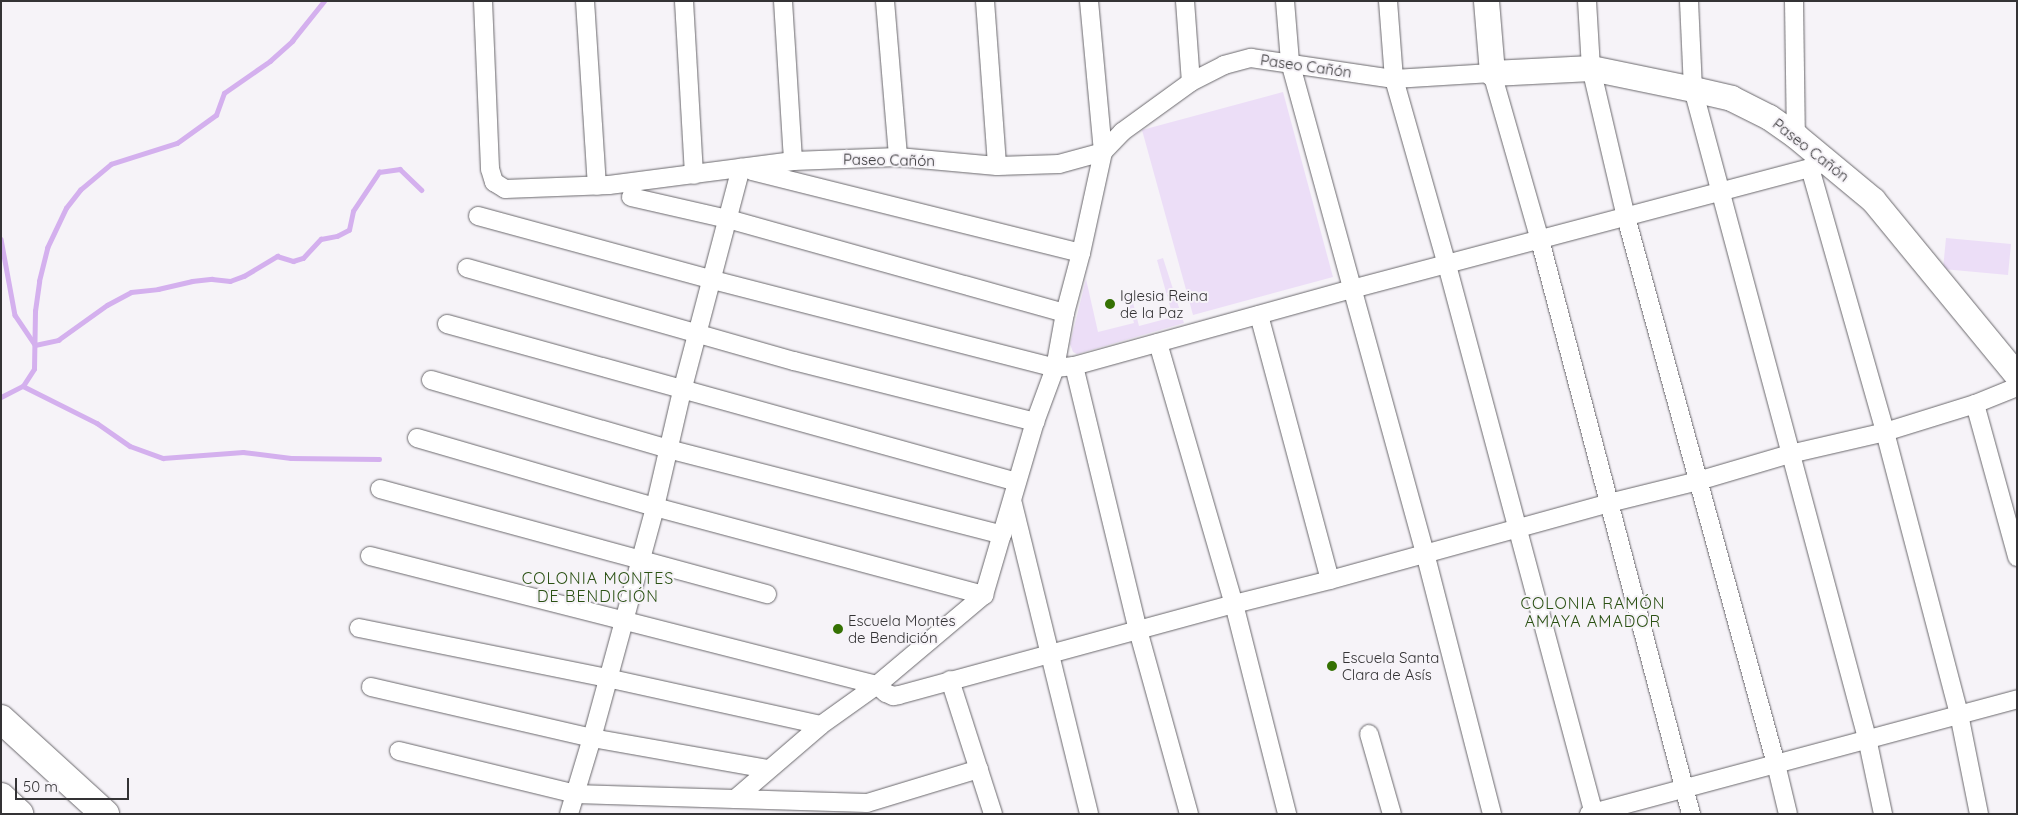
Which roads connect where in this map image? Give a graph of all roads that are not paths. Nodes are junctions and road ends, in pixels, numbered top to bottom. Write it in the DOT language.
graph roads {
  1 [pos="482,1"];
  2 [pos="585,1"];
  3 [pos="684,1"];
  4 [pos="783,1"];
  5 [pos="885,1"];
  6 [pos="985,1"];
  7 [pos="1089,1"];
  8 [pos="1185,1"];
  9 [pos="1285,1"];
  10 [pos="1388,1"];
  11 [pos="1486,1"];
  12 [pos="1587,1"];
  13 [pos="1689,1"];
  14 [pos="1794,1"];
  15 [pos="1290,62"];
  16 [pos="1591,68"];
  17 [pos="1492,73"];
  18 [pos="1394,79"];
  19 [pos="1191,82"];
  20 [pos="1693,89"];
  21 [pos="1796,136"];
  22 [pos="1103,152"];
  23 [pos="898,157"];
  24 [pos="793,161"];
  25 [pos="1819,165"];
  26 [pos="997,166"];
  27 [pos="741,168"];
  28 [pos="694,175"];
  29 [pos="597,186"];
  30 [pos="1719,192"];
  31 [pos="631,197"];
  32 [pos="478,216"];
  33 [pos="1626,216"];
  34 [pos="728,220"];
  35 [pos="1540,240"];
  36 [pos="1081,253"];
  37 [pos="1447,265"];
  38 [pos="467,268"];
  39 [pos="713,280"];
  40 [pos="1352,289"];
  41 [pos="1065,313"];
  42 [pos="1259,316"];
  43 [pos="447,324"];
  44 [pos="698,332"];
  45 [pos="1158,343"];
  46 [pos="1074,366"];
  47 [pos="1054,368"];
  48 [pos="2017,375"];
  49 [pos="431,380"];
  50 [pos="2017,386"];
  51 [pos="682,391"];
  52 [pos="1975,404"];
  53 [pos="1035,422"];
  54 [pos="1885,432"];
  55 [pos="417,438"];
  56 [pos="668,449"];
  57 [pos="1790,454"];
  58 [pos="1698,481"];
  59 [pos="1017,482"];
  60 [pos="380,489"];
  61 [pos="1013,503"];
  62 [pos="1609,503"];
  63 [pos="655,507"];
  64 [pos="1517,529"];
  65 [pos="1002,535"];
  66 [pos="1426,553"];
  67 [pos="370,556"];
  68 [pos="2017,557"];
  69 [pos="640,560"];
  70 [pos="1330,580"];
  71 [pos="767,594"];
  72 [pos="984,595"];
  73 [pos="1234,604"];
  74 [pos="623,620"];
  75 [pos="358,628"];
  76 [pos="1138,630"];
  77 [pos="1049,654"];
  78 [pos="607,678"];
  79 [pos="950,680"];
  80 [pos="877,685"];
  81 [pos="371,687"];
  82 [pos="2017,699"];
  83 [pos="1959,714"];
  84 [pos="1,719"];
  85 [pos="821,725"];
  86 [pos="1369,734"];
  87 [pos="592,738"];
  88 [pos="1867,738"];
  89 [pos="400,751"];
  90 [pos="1776,764"];
  91 [pos="768,769"];
  92 [pos="979,769"];
  93 [pos="1684,787"];
  94 [pos="575,794"];
  95 [pos="1,797"];
  96 [pos="735,799"];
  97 [pos="668,806"];
  98 [pos="1593,813"];
  99 [pos="19,814"];
  100 [pos="105,814"];
  101 [pos="568,814"];
  102 [pos="993,814"];
  103 [pos="1089,814"];
  104 [pos="1189,814"];
  105 [pos="1287,814"];
  106 [pos="1392,814"];
  107 [pos="1492,814"];
  108 [pos="1691,814"];
  109 [pos="1788,814"];
  110 [pos="1883,814"];
  111 [pos="1979,814"];
  1 -- 29 [label="street, Paseo Cañón"];
  2 -- 29 [label="street"];
  3 -- 28 [label="street"];
  4 -- 24 [label="street"];
  5 -- 23 [label="street"];
  6 -- 26 [label="street"];
  7 -- 22 [label="street"];
  8 -- 19 [label="street"];
  9 -- 15 [label="street"];
  10 -- 18 [label="street"];
  11 -- 17 [label="street"];
  12 -- 16 [label="street"];
  13 -- 20 [label="street"];
  14 -- 21 [label="street"];
  15 -- 18 [label="street, Paseo Cañón"];
  15 -- 19 [label="street, Paseo Cañón"];
  15 -- 40 [label="street"];
  16 -- 17 [label="street, Paseo Cañón"];
  16 -- 20 [label="street, Paseo Cañón"];
  16 -- 33 [label="street"];
  17 -- 18 [label="street, Paseo Cañón"];
  17 -- 35 [label="street"];
  18 -- 37 [label="street"];
  19 -- 22 [label="street, Paseo Cañón"];
  20 -- 21 [label="street, Paseo Cañón"];
  20 -- 30 [label="street"];
  21 -- 25 [label="street, Paseo Cañón"];
  22 -- 26 [label="street, Paseo Cañón"];
  22 -- 36 [label="street"];
  23 -- 24 [label="street, Paseo Cañón"];
  23 -- 26 [label="street, Paseo Cañón"];
  24 -- 27 [label="street, Paseo Cañón"];
  25 -- 30 [label="street"];
  25 -- 48 [label="street, Paseo Cañón"];
  25 -- 54 [label="street"];
  27 -- 28 [label="street, Paseo Cañón"];
  27 -- 34 [label="street"];
  27 -- 36 [label="street"];
  28 -- 29 [label="street, Paseo Cañón"];
  30 -- 33 [label="street"];
  30 -- 57 [label="street"];
  31 -- 34 [label="street"];
  32 -- 39 [label="street"];
  33 -- 35 [label="street"];
  33 -- 58 [label="street"];
  34 -- 39 [label="street"];
  34 -- 41 [label="street"];
  35 -- 37 [label="street"];
  35 -- 62 [label="street"];
  36 -- 41 [label="street"];
  37 -- 40 [label="street"];
  37 -- 64 [label="street"];
  38 -- 44 [label="street"];
  39 -- 44 [label="street"];
  39 -- 47 [label="street"];
  40 -- 42 [label="street"];
  40 -- 66 [label="street"];
  41 -- 47 [label="street"];
  42 -- 45 [label="street"];
  42 -- 70 [label="street"];
  43 -- 51 [label="street"];
  44 -- 51 [label="street"];
  44 -- 53 [label="street"];
  45 -- 46 [label="street"];
  45 -- 73 [label="street"];
  46 -- 47 [label="street"];
  46 -- 76 [label="street"];
  47 -- 53 [label="street"];
  49 -- 56 [label="street"];
  50 -- 52 [label="street"];
  51 -- 56 [label="street"];
  51 -- 59 [label="street"];
  52 -- 54 [label="street"];
  52 -- 68 [label="street"];
  53 -- 59 [label="street"];
  54 -- 57 [label="street"];
  54 -- 83 [label="street"];
  55 -- 63 [label="street"];
  56 -- 63 [label="street"];
  56 -- 65 [label="street"];
  57 -- 58 [label="street"];
  57 -- 88 [label="street"];
  58 -- 62 [label="street"];
  58 -- 90 [label="street"];
  59 -- 61 [label="street"];
  60 -- 69 [label="street"];
  61 -- 65 [label="street"];
  61 -- 77 [label="street"];
  62 -- 64 [label="street"];
  62 -- 93 [label="street"];
  63 -- 69 [label="street"];
  63 -- 72 [label="street"];
  64 -- 66 [label="street"];
  64 -- 98 [label="street"];
  65 -- 72 [label="street"];
  66 -- 70 [label="street"];
  66 -- 107 [label="street"];
  67 -- 74 [label="street"];
  69 -- 71 [label="street"];
  69 -- 74 [label="street"];
  70 -- 73 [label="street"];
  72 -- 80 [label="street"];
  73 -- 76 [label="street"];
  73 -- 105 [label="street"];
  74 -- 78 [label="street"];
  74 -- 80 [label="street"];
  75 -- 78 [label="street"];
  76 -- 77 [label="street"];
  76 -- 104 [label="street"];
  77 -- 79 [label="street"];
  77 -- 103 [label="street"];
  78 -- 85 [label="street"];
  78 -- 87 [label="street"];
  79 -- 80 [label="street"];
  79 -- 92 [label="street"];
  80 -- 85 [label="street"];
  81 -- 87 [label="street"];
  82 -- 83 [label="street"];
  83 -- 88 [label="street"];
  83 -- 111 [label="street"];
  84 -- 100 [label="highway"];
  85 -- 91 [label="street"];
  86 -- 106 [label="street"];
  87 -- 91 [label="street"];
  87 -- 94 [label="street"];
  88 -- 90 [label="street"];
  88 -- 110 [label="street"];
  89 -- 94 [label="street"];
  90 -- 93 [label="street"];
  90 -- 109 [label="street"];
  91 -- 96 [label="street"];
  92 -- 96 [label="street"];
  92 -- 102 [label="street"];
  93 -- 98 [label="street"];
  93 -- 108 [label="street"];
  94 -- 97 [label="street"];
  94 -- 101 [label="street"];
  95 -- 99 [label="highway"];
  96 -- 97 [label="street"];
}
